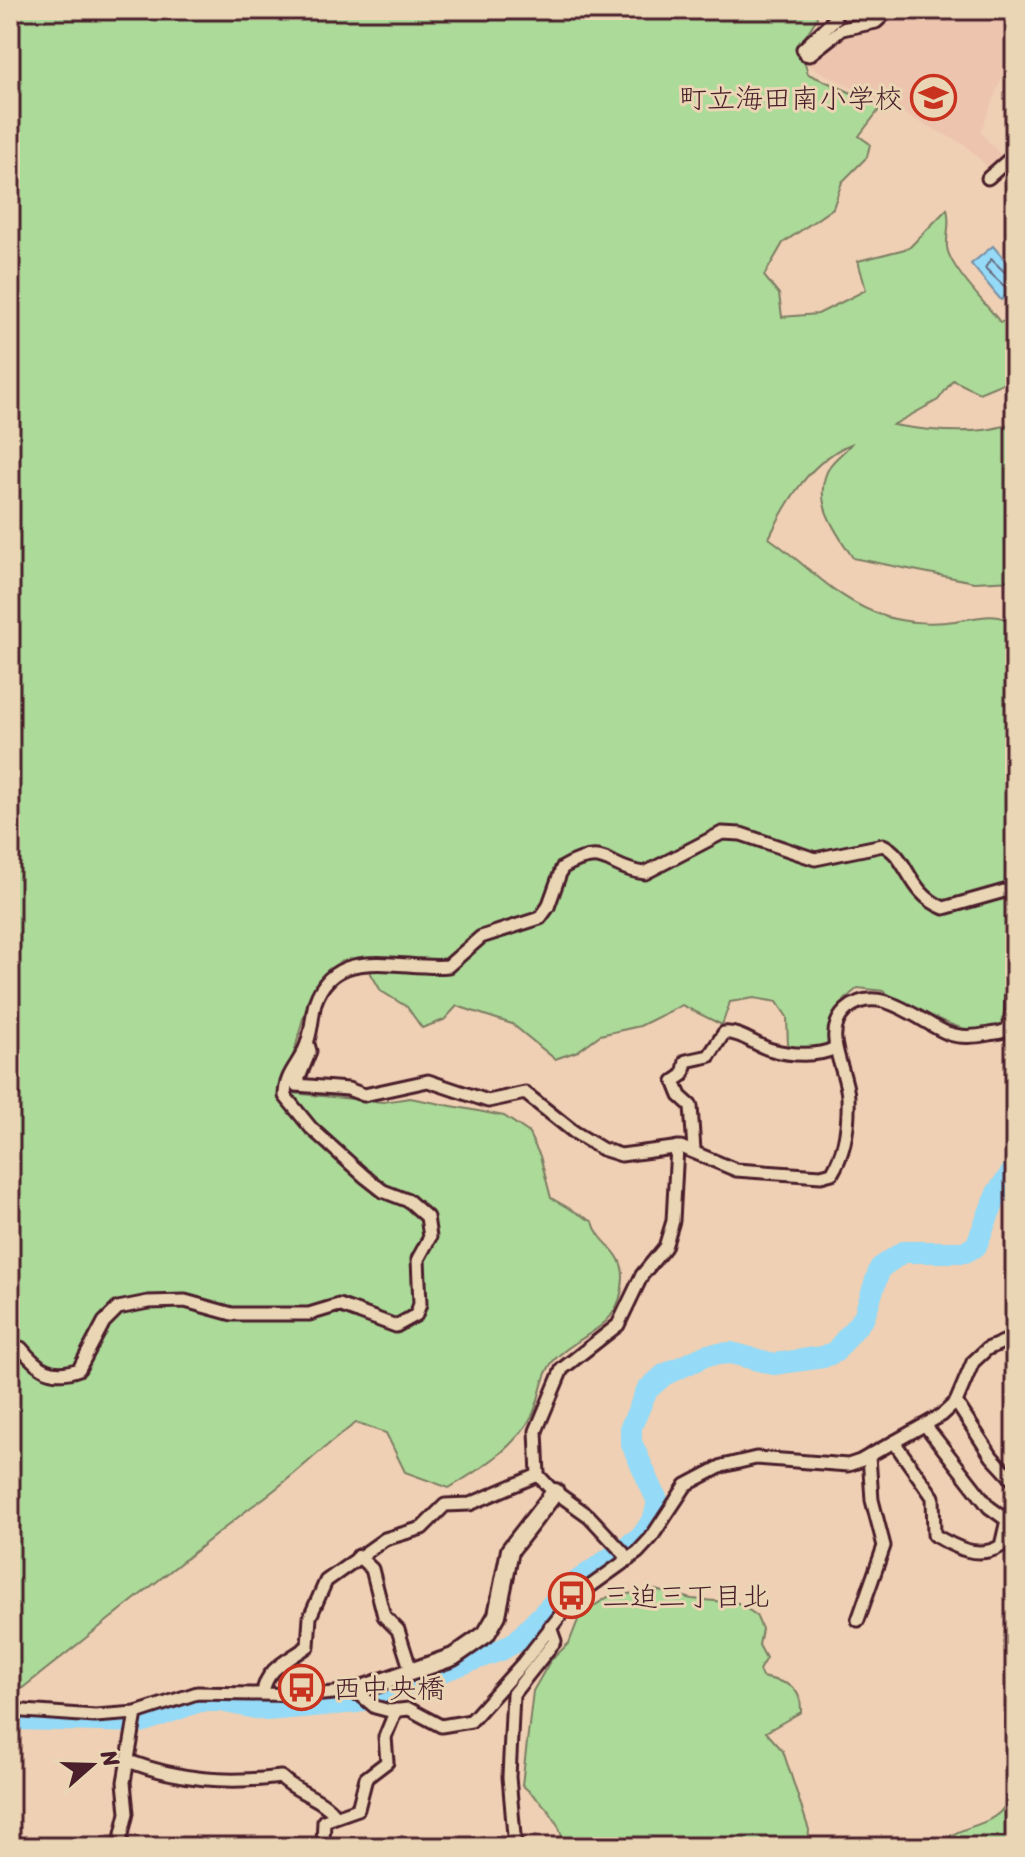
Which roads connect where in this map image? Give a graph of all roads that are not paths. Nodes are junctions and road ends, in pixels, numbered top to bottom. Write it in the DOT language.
graph roads {
  1 [pos="833,10"];
  2 [pos="889,10"];
  3 [pos="1015,154"];
  4 [pos="988,178"];
  5 [pos="1015,888"];
  6 [pos="1015,983"];
  7 [pos="308,1044"];
  8 [pos="835,1048"];
  9 [pos="677,1147"];
  10 [pos="694,1150"];
  11 [pos="1015,1337"];
  12 [pos="10,1346"];
  13 [pos="956,1402"];
  14 [pos="925,1425"];
  15 [pos="894,1442"];
  16 [pos="869,1456"];
  17 [pos="538,1475"];
  18 [pos="1015,1482"];
  19 [pos="555,1492"];
  20 [pos="624,1553"];
  21 [pos="358,1556"];
  22 [pos="858,1620"];
  23 [pos="550,1627"];
  24 [pos="411,1671"];
  25 [pos="263,1693"];
  26 [pos="360,1694"];
  27 [pos="10,1710"];
  28 [pos="396,1710"];
  29 [pos="135,1719"];
  30 [pos="128,1761"];
  31 [pos="335,1815"];
  32 [pos="119,1847"];
  33 [pos="285,1847"];
  34 [pos="311,1847"];
  35 [pos="320,1847"];
  36 [pos="515,1847"];
  1 -- 2 [label="street"];
  3 -- 4 [label="street"];
  5 -- 7 [label="street"];
  6 -- 8 [label="street"];
  7 -- 9 [label="street"];
  7 -- 12 [label="street"];
  8 -- 10 [label="street"];
  8 -- 10 [label="street"];
  9 -- 10 [label="street"];
  9 -- 17 [label="street"];
  11 -- 13 [label="street"];
  13 -- 14 [label="street"];
  13 -- 18 [label="street"];
  14 -- 15 [label="street"];
  14 -- 15 [label="street"];
  15 -- 16 [label="street"];
  16 -- 20 [label="street"];
  16 -- 22 [label="street"];
  17 -- 19 [label="street"];
  17 -- 21 [label="street"];
  19 -- 20 [label="street"];
  19 -- 24 [label="street"];
  20 -- 23 [label="street"];
  21 -- 24 [label="street"];
  21 -- 25 [label="street"];
  23 -- 28 [label="street"];
  23 -- 36 [label="street"];
  24 -- 26 [label="street"];
  25 -- 26 [label="street"];
  25 -- 29 [label="street"];
  26 -- 28 [label="street"];
  27 -- 29 [label="street"];
  28 -- 31 [label="street"];
  29 -- 30 [label="street"];
  30 -- 31 [label="street"];
  30 -- 32 [label="street"];
  31 -- 35 [label="street"];
  33 -- 34 [label="street"];
}
